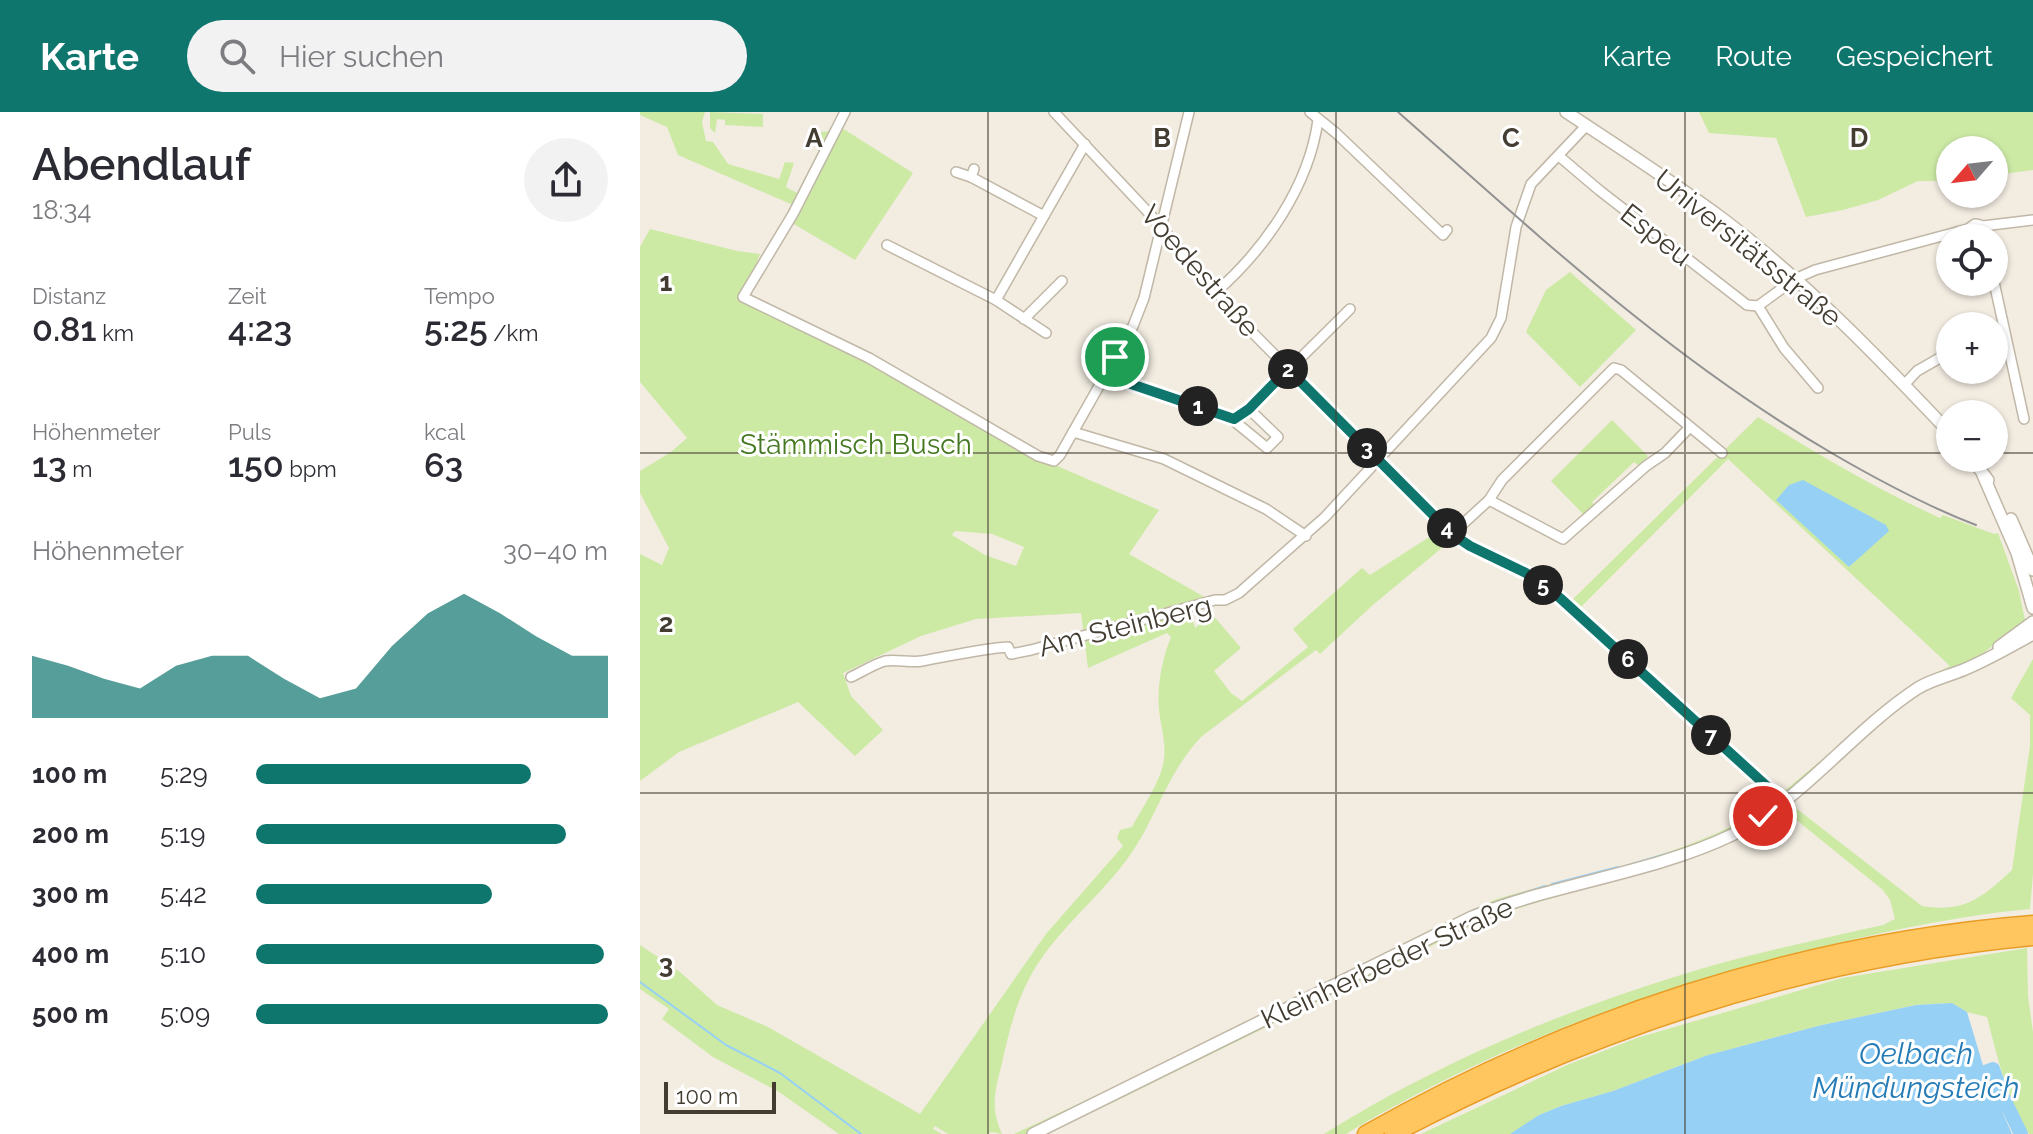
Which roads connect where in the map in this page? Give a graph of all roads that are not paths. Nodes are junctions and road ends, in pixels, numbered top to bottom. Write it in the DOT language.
graph roads {
  1 [pos="845,112"];
  2 [pos="1054,112"];
  3 [pos="1189,112"];
  4 [pos="1310,112"];
  5 [pos="1566,112"];
  6 [pos="1318,120"];
  7 [pos="1586,126"];
  8 [pos="1085,144"];
  9 [pos="1560,157"];
  10 [pos="956,172"];
  11 [pos="1044,216"];
  12 [pos="2033,220"];
  13 [pos="2008,227"];
  14 [pos="1162,228"];
  15 [pos="1447,230"];
  16 [pos="1936,241"];
  17 [pos="887,245"];
  18 [pos="1795,279"];
  19 [pos="1062,281"];
  20 [pos="1216,292"];
  21 [pos="996,300"];
  22 [pos="1758,306"];
  23 [pos="1350,309"];
  24 [pos="1024,319"];
  25 [pos="1046,333"];
  26 [pos="1936,360"];
  27 [pos="2008,365"];
  28 [pos="1288,369"];
  29 [pos="1108,370"];
  30 [pos="1904,385"];
  31 [pos="1818,388"];
  32 [pos="1249,409"];
  33 [pos="1936,418"];
  34 [pos="1234,419"];
  35 [pos="2024,419"];
  36 [pos="1689,428"];
  37 [pos="1073,432"];
  38 [pos="1722,453"];
  39 [pos="1378,459"];
  40 [pos="1981,472"];
  41 [pos="1983,475"];
  42 [pos="1489,500"];
  43 [pos="1452,534"];
  44 [pos="1306,536"];
  45 [pos="2033,570"];
  46 [pos="2033,608"];
  47 [pos="2033,622"];
  48 [pos="2033,634"];
  49 [pos="1986,658"];
  50 [pos="851,677"];
  51 [pos="1783,801"];
  52 [pos="2033,924"];
  53 [pos="2033,937"];
  54 [pos="1033,1134"];
  55 [pos="1366,1134"];
  56 [pos="1393,1134"];
  1 -- 37 [label="street"];
  2 -- 8 [label="street, Voedestraße"];
  3 -- 14 [label="street"];
  4 -- 6 [label="street"];
  5 -- 7 [label="street, Universitätsstraße"];
  6 -- 15 [label="street"];
  6 -- 20 [label="street"];
  7 -- 9 [label="street, Am Steinberg"];
  7 -- 18 [label="street, Universitätsstraße"];
  8 -- 11 [label="street"];
  8 -- 14 [label="street, Voedestraße"];
  9 -- 22 [label="street, Espeu"];
  9 -- 39 [label="street, Am Steinberg"];
  10 -- 11 [label="street"];
  11 -- 21 [label="street"];
  12 -- 13 [label="street"];
  14 -- 20 [label="street, Voedestraße"];
  14 -- 29 [label="street"];
  16 -- 18 [label="street"];
  17 -- 21 [label="street"];
  18 -- 22 [label="street"];
  18 -- 30 [label="street, Universitätsstraße"];
  19 -- 24 [label="street"];
  20 -- 28 [label="street, Voedestraße"];
  21 -- 24 [label="street"];
  22 -- 31 [label="street, Espeu"];
  23 -- 28 [label="street"];
  24 -- 25 [label="street"];
  26 -- 30 [label="street"];
  27 -- 35 [label="street"];
  28 -- 32 [label="street"];
  28 -- 39 [label="street, Voedestraße"];
  29 -- 34 [label="street"];
  29 -- 37 [label="street"];
  30 -- 33 [label="street, Universitätsstraße"];
  32 -- 34 [label="street"];
  32 -- 34 [label="street"];
  36 -- 38 [label="street"];
  36 -- 42 [label="street"];
  36 -- 42 [label="street"];
  37 -- 44 [label="street"];
  39 -- 43 [label="street, Voedestraße"];
  39 -- 44 [label="street, Am Steinberg"];
  40 -- 41 [label="street"];
  41 -- 45 [label="street"];
  41 -- 46 [label="street"];
  42 -- 43 [label="street"];
  43 -- 51 [label="street, Voedestraße"];
  44 -- 50 [label="street, Am Steinberg"];
  47 -- 49 [label="street, Kleinherbeder Straße"];
  48 -- 49 [label="street, Kleinherbeder Straße"];
  49 -- 51 [label="street, Kleinherbeder Straße"];
  51 -- 54 [label="street, Kleinherbeder Straße"];
  52 -- 55 [label="highway"];
  53 -- 56 [label="highway"];
}
